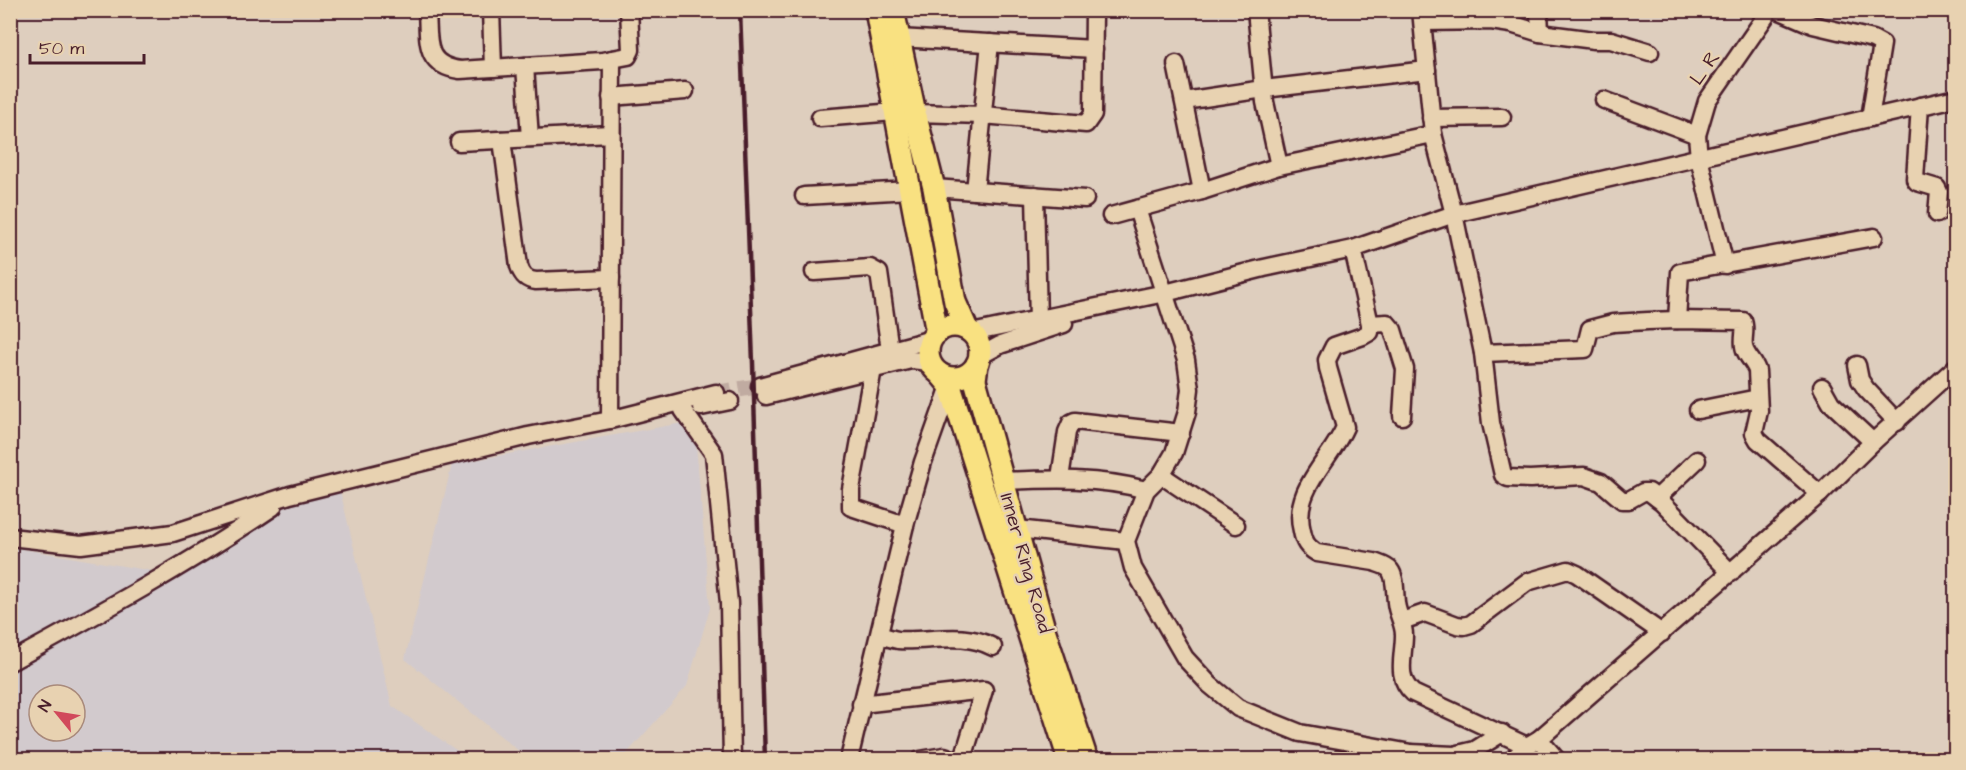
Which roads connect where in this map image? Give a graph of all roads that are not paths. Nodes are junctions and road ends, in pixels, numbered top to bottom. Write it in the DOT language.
graph roads {
  1 [pos="427,10"];
  2 [pos="491,10"];
  3 [pos="629,10"];
  4 [pos="876,10"];
  5 [pos="893,10"];
  6 [pos="1094,10"];
  7 [pos="1256,10"];
  8 [pos="1539,10"];
  9 [pos="1770,10"];
  10 [pos="1778,10"];
  11 [pos="1422,16"];
  12 [pos="1540,33"];
  13 [pos="898,38"];
  14 [pos="990,43"];
  15 [pos="1094,49"];
  16 [pos="1650,52"];
  17 [pos="612,59"];
  18 [pos="1176,64"];
  19 [pos="525,66"];
  20 [pos="493,68"];
  21 [pos="1427,70"];
  22 [pos="1264,89"];
  23 [pos="685,91"];
  24 [pos="611,97"];
  25 [pos="1956,98"];
  26 [pos="1604,100"];
  27 [pos="1184,101"];
  28 [pos="1920,106"];
  29 [pos="905,113"];
  30 [pos="983,115"];
  31 [pos="1502,117"];
  32 [pos="820,118"];
  33 [pos="1870,118"];
  34 [pos="1432,126"];
  35 [pos="610,134"];
  36 [pos="1697,135"];
  37 [pos="530,138"];
  38 [pos="502,140"];
  39 [pos="459,142"];
  40 [pos="1699,158"];
  41 [pos="1279,166"];
  42 [pos="934,188"];
  43 [pos="910,190"];
  44 [pos="975,191"];
  45 [pos="1202,191"];
  46 [pos="1035,195"];
  47 [pos="804,196"];
  48 [pos="1085,199"];
  49 [pos="1137,208"];
  50 [pos="1454,214"];
  51 [pos="1937,214"];
  52 [pos="1111,216"];
  53 [pos="1874,237"];
  54 [pos="1353,249"];
  55 [pos="1725,265"];
  56 [pos="814,272"];
  57 [pos="611,278"];
  58 [pos="1158,294"];
  59 [pos="1038,320"];
  60 [pos="1677,320"];
  61 [pos="1370,324"];
  62 [pos="969,331"];
  63 [pos="934,336"];
  64 [pos="890,350"];
  65 [pos="1483,353"];
  66 [pos="978,360"];
  67 [pos="1857,365"];
  68 [pos="1956,368"];
  69 [pos="873,369"];
  70 [pos="940,374"];
  71 [pos="1822,387"];
  72 [pos="1758,398"];
  73 [pos="683,410"];
  74 [pos="1698,410"];
  75 [pos="1401,416"];
  76 [pos="610,420"];
  77 [pos="1897,422"];
  78 [pos="1181,433"];
  79 [pos="528,436"];
  80 [pos="1873,442"];
  81 [pos="1697,460"];
  82 [pos="1161,475"];
  83 [pos="1060,478"];
  84 [pos="1003,481"];
  85 [pos="1146,490"];
  86 [pos="1821,494"];
  87 [pos="290,495"];
  88 [pos="1657,498"];
  89 [pos="905,525"];
  90 [pos="1236,525"];
  91 [pos="1017,529"];
  92 [pos="10,537"];
  93 [pos="1126,541"];
  94 [pos="1731,573"];
  95 [pos="1402,621"];
  96 [pos="1662,633"];
  97 [pos="880,635"];
  98 [pos="993,647"];
  99 [pos="10,662"];
  100 [pos="861,704"];
  101 [pos="1502,733"];
  102 [pos="1533,742"];
  103 [pos="850,755"];
  104 [pos="732,759"];
  105 [pos="920,759"];
  106 [pos="958,759"];
  107 [pos="1069,759"];
  108 [pos="1087,759"];
  109 [pos="1512,759"];
  110 [pos="1557,759"];
  1 -- 20 [label="street"];
  2 -- 20 [label="street"];
  3 -- 17 [label="street"];
  4 -- 29 [label="main road"];
  5 -- 13 [label="main road"];
  6 -- 15 [label="street"];
  7 -- 22 [label="street"];
  8 -- 12 [label="street"];
  9 -- 36 [label="street, L R"];
  10 -- 33 [label="street"];
  11 -- 12 [label="street"];
  11 -- 21 [label="street"];
  12 -- 16 [label="street"];
  13 -- 14 [label="street"];
  13 -- 29 [label="main road"];
  14 -- 15 [label="street"];
  14 -- 30 [label="street"];
  15 -- 30 [label="street"];
  17 -- 19 [label="street"];
  17 -- 24 [label="street"];
  18 -- 27 [label="street"];
  19 -- 20 [label="street"];
  19 -- 37 [label="street"];
  21 -- 22 [label="street"];
  21 -- 34 [label="street"];
  22 -- 27 [label="street"];
  22 -- 41 [label="street"];
  23 -- 24 [label="street"];
  24 -- 35 [label="street"];
  25 -- 28 [label="street"];
  26 -- 36 [label="street"];
  27 -- 45 [label="street"];
  28 -- 33 [label="street"];
  28 -- 51 [label="street"];
  29 -- 30 [label="street"];
  29 -- 32 [label="street"];
  29 -- 42 [label="main road"];
  29 -- 43 [label="main road"];
  30 -- 44 [label="street"];
  31 -- 34 [label="street"];
  33 -- 40 [label="street"];
  34 -- 41 [label="street"];
  34 -- 50 [label="street"];
  35 -- 37 [label="street"];
  35 -- 57 [label="street"];
  36 -- 40 [label="street, L R"];
  37 -- 38 [label="street"];
  38 -- 39 [label="street"];
  38 -- 57 [label="street"];
  40 -- 50 [label="street"];
  40 -- 55 [label="street, L R"];
  41 -- 45 [label="street"];
  42 -- 44 [label="street"];
  42 -- 62 [label="main road"];
  43 -- 47 [label="street"];
  43 -- 63 [label="main road"];
  44 -- 46 [label="street"];
  45 -- 49 [label="street"];
  46 -- 48 [label="street"];
  46 -- 59 [label="street"];
  49 -- 52 [label="street"];
  49 -- 58 [label="street"];
  50 -- 54 [label="street"];
  50 -- 65 [label="street"];
  53 -- 55 [label="street"];
  54 -- 58 [label="street"];
  54 -- 61 [label="street"];
  55 -- 60 [label="street"];
  56 -- 64 [label="street"];
  57 -- 76 [label="street"];
  58 -- 59 [label="street"];
  58 -- 66 [label="street"];
  58 -- 78 [label="street"];
  59 -- 62 [label="street"];
  60 -- 65 [label="street"];
  60 -- 72 [label="street"];
  61 -- 75 [label="street"];
  61 -- 95 [label="street"];
  62 -- 63 [label="main road"];
  62 -- 66 [label="main road"];
  63 -- 64 [label="street"];
  63 -- 70 [label="main road"];
  64 -- 69 [label="street"];
  65 -- 88 [label="street"];
  66 -- 70 [label="main road"];
  66 -- 84 [label="main road, Inner Ring Road"];
  67 -- 77 [label="street"];
  68 -- 77 [label="street"];
  69 -- 70 [label="street"];
  69 -- 89 [label="street"];
  70 -- 89 [label="street"];
  70 -- 107 [label="main road, Inner Ring Road"];
  71 -- 80 [label="street"];
  72 -- 74 [label="street"];
  72 -- 86 [label="street"];
  73 -- 76 [label="street"];
  73 -- 79 [label="street"];
  73 -- 104 [label="street"];
  76 -- 79 [label="street"];
  77 -- 80 [label="street"];
  78 -- 82 [label="street"];
  78 -- 83 [label="street"];
  79 -- 87 [label="street"];
  80 -- 86 [label="street"];
  81 -- 88 [label="street"];
  82 -- 85 [label="street"];
  82 -- 90 [label="street"];
  83 -- 84 [label="street"];
  83 -- 85 [label="street"];
  84 -- 91 [label="main road, Inner Ring Road"];
  85 -- 93 [label="street"];
  86 -- 94 [label="street"];
  87 -- 92 [label="street"];
  87 -- 99 [label="street"];
  88 -- 94 [label="street"];
  89 -- 97 [label="street"];
  91 -- 93 [label="street"];
  91 -- 108 [label="main road, Inner Ring Road"];
  93 -- 101 [label="street"];
  94 -- 96 [label="street"];
  95 -- 96 [label="street"];
  95 -- 101 [label="street"];
  96 -- 102 [label="street"];
  97 -- 98 [label="street"];
  97 -- 100 [label="street"];
  100 -- 103 [label="street"];
  100 -- 106 [label="street"];
  101 -- 102 [label="street"];
  102 -- 109 [label="street"];
  102 -- 110 [label="street"];
  105 -- 106 [label="street"];
}
